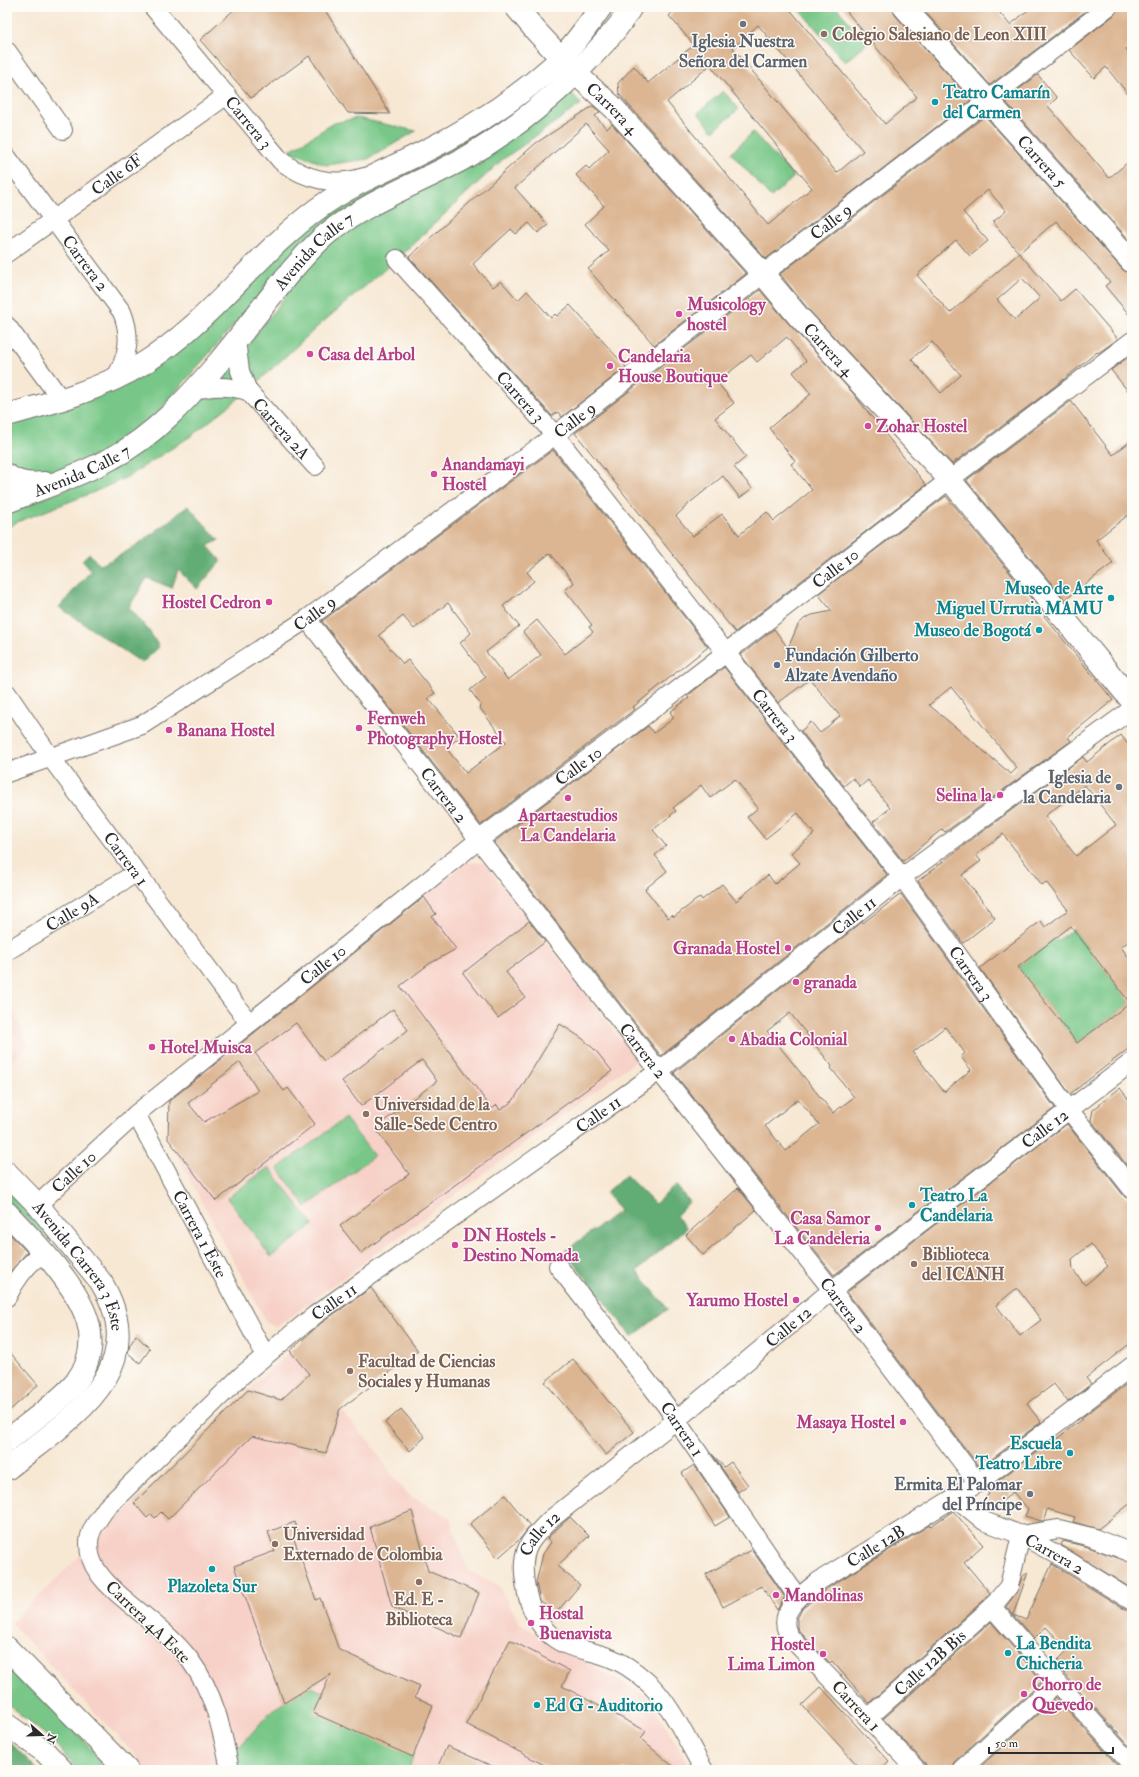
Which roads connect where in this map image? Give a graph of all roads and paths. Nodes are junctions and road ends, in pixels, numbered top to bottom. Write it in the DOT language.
graph roads {
  1 [pos="153,7"];
  2 [pos="516,7"];
  3 [pos="601,7"];
  4 [pos="631,7"];
  5 [pos="904,7"];
  6 [pos="1108,7"];
  7 [pos="7,51"];
  8 [pos="561,58"];
  9 [pos="576,74"];
  10 [pos="227,96"];
  11 [pos="987,100"];
  12 [pos="64,130"];
  13 [pos="7,157"];
  14 [pos="374,174"];
  15 [pos="53,219"];
  16 [pos="7,253"];
  17 [pos="397,259"];
  18 [pos="1132,262"];
  19 [pos="763,274"];
  20 [pos="7,326"];
  21 [pos="236,340"];
  22 [pos="1132,342"];
  23 [pos="115,379"];
  24 [pos="194,391"];
  25 [pos="248,391"];
  26 [pos="60,398"];
  27 [pos="8,417"];
  28 [pos="555,435"];
  29 [pos="315,466"];
  30 [pos="7,475"];
  31 [pos="950,480"];
  32 [pos="57,482"];
  33 [pos="7,502"];
  34 [pos="307,619"];
  35 [pos="727,652"];
  36 [pos="7,693"];
  37 [pos="1132,701"];
  38 [pos="1132,708"];
  39 [pos="51,758"];
  40 [pos="7,773"];
  41 [pos="480,839"];
  42 [pos="136,873"];
  43 [pos="902,877"];
  44 [pos="7,951"];
  45 [pos="248,1023"];
  46 [pos="1132,1062"];
  47 [pos="659,1071"];
  48 [pos="1070,1111"];
  49 [pos="136,1114"];
  50 [pos="7,1173"];
  51 [pos="1132,1189"];
  52 [pos="37,1204"];
  53 [pos="7,1214"];
  54 [pos="44,1253"];
  55 [pos="558,1266"];
  56 [pos="832,1290"];
  57 [pos="7,1297"];
  58 [pos="265,1355"];
  59 [pos="1132,1366"];
  60 [pos="675,1420"];
  61 [pos="7,1441"];
  62 [pos="7,1469"];
  63 [pos="978,1483"];
  64 [pos="957,1496"];
  65 [pos="1021,1535"];
  66 [pos="89,1543"];
  67 [pos="1132,1553"];
  68 [pos="798,1598"];
  69 [pos="1132,1601"];
  70 [pos="992,1607"];
  71 [pos="785,1621"];
  72 [pos="7,1648"];
  73 [pos="7,1666"];
  74 [pos="38,1678"];
  75 [pos="1057,1682"];
  76 [pos="868,1718"];
  77 [pos="7,1725"];
  78 [pos="1132,1765"];
  79 [pos="62,1770"];
  80 [pos="128,1770"];
  81 [pos="230,1770"];
  82 [pos="704,1770"];
  83 [pos="916,1770"];
  84 [pos="961,1770"];
  1 -- 10 [label="street, Carrera 3"];
  2 -- 8 [label="street, Carrera 4"];
  3 -- 8 [label="street, Avenida Calle 7"];
  4 -- 9 [label="street, Avenida Calle 7"];
  5 -- 11 [label="street, Carrera 5"];
  6 -- 11 [label="street, Calle 9"];
  7 -- 12 [label="street"];
  8 -- 9 [label="street, Carrera 4"];
  8 -- 14 [label="street, Avenida Calle 7"];
  9 -- 19 [label="street, Carrera 4"];
  9 -- 21 [label="street, Avenida Calle 7"];
  10 -- 14 [label="street, Carrera 3"];
  10 -- 15 [label="street, Calle 6F"];
  11 -- 18 [label="street, Carrera 5"];
  11 -- 19 [label="street, Calle 9"];
  13 -- 15 [label="street, Carrera 2"];
  14 -- 23 [label="street, Avenida Calle 7"];
  15 -- 16 [label="street, Calle 6F"];
  15 -- 23 [label="street, Carrera 2"];
  17 -- 28 [label="street, Carrera 3"];
  19 -- 28 [label="street, Calle 9"];
  19 -- 31 [label="street, Carrera 4"];
  20 -- 26 [label="street"];
  21 -- 24 [label="street, Avenida Calle 7"];
  21 -- 25 [label="street, Carrera 2A"];
  22 -- 31 [label="street, Calle 10"];
  23 -- 26 [label="street, Avenida Calle 7"];
  24 -- 25 [label="street, Carrera 2A"];
  24 -- 32 [label="street, Avenida Calle 7"];
  25 -- 29 [label="street, Carrera 2A"];
  26 -- 27 [label="street, Avenida Calle 7"];
  28 -- 34 [label="street, Calle 9"];
  28 -- 35 [label="street, Carrera 3"];
  30 -- 32 [label="street"];
  31 -- 35 [label="street, Calle 10"];
  31 -- 37 [label="street, Carrera 4"];
  32 -- 33 [label="street, Avenida Calle 7"];
  34 -- 39 [label="street, Calle 9"];
  34 -- 41 [label="street, Carrera 2"];
  35 -- 41 [label="street, Calle 10"];
  35 -- 43 [label="street, Carrera 3"];
  36 -- 39 [label="street, Carrera 1"];
  38 -- 43 [label="street, Calle 11"];
  39 -- 40 [label="street, Calle 9"];
  39 -- 42 [label="street, Carrera 1"];
  41 -- 45 [label="street, Calle 10"];
  41 -- 47 [label="street, Carrera 2"];
  42 -- 44 [label="street, Calle 9A"];
  42 -- 45 [label="street, Carrera 1"];
  43 -- 47 [label="street, Calle 11"];
  43 -- 48 [label="street, Carrera 3"];
  45 -- 49 [label="street, Calle 10"];
  46 -- 48 [label="street, Calle 12"];
  47 -- 56 [label="street, Carrera 2"];
  47 -- 58 [label="street, Calle 11"];
  48 -- 51 [label="street, Carrera 3"];
  48 -- 56 [label="street, Calle 12"];
  49 -- 52 [label="street, Calle 10"];
  49 -- 58 [label="street, Carrera 1 Este"];
  50 -- 52 [label="street, Avenida Carrera 3 Este"];
  52 -- 62 [label="street, Avenida Carrera 3 Este"];
  53 -- 54 [label="street, Avenida Carrera 3 Este"];
  54 -- 57 [label="street"];
  54 -- 61 [label="street, Avenida Carrera 3 Este"];
  55 -- 60 [label="street, Carrera 1"];
  56 -- 60 [label="street, Calle 12"];
  56 -- 63 [label="street, Carrera 2"];
  58 -- 66 [label="street, Calle 11"];
  59 -- 63 [label="street, Calle 12B"];
  60 -- 68 [label="street, Carrera 1"];
  60 -- 82 [label="street, Calle 12"];
  63 -- 64 [label="street, Calle 12B"];
  64 -- 65 [label="street, Carrera 2"];
  64 -- 68 [label="street, Calle 12B"];
  65 -- 67 [label="street"];
  65 -- 69 [label="street, Carrera 2"];
  65 -- 70 [label="street, Calle 12B Bis"];
  66 -- 81 [label="street, Carrera 4A Este"];
  68 -- 71 [label="street, Calle 12B"];
  70 -- 75 [label="street"];
  70 -- 76 [label="street, Calle 12B Bis"];
  71 -- 76 [label="street, Carrera 1"];
  72 -- 74 [label="street"];
  73 -- 74 [label="street"];
  74 -- 80 [label="street"];
  75 -- 78 [label="street"];
  75 -- 84 [label="street"];
  76 -- 83 [label="street, Carrera 1"];
  77 -- 79 [label="street"];
}
